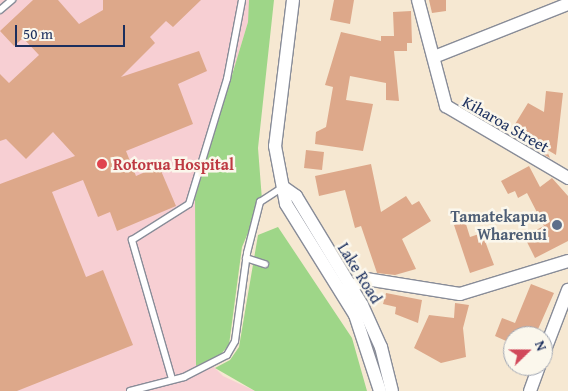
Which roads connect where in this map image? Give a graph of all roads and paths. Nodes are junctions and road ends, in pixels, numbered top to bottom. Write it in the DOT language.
graph roads {
  1 [pos="12,0"];
  2 [pos="242,0"];
  3 [pos="293,0"];
  4 [pos="418,0"];
  5 [pos="568,4"];
  6 [pos="0,10"];
  7 [pos="434,57"];
  8 [pos="568,178"];
  9 [pos="284,187"];
  10 [pos="246,258"];
  11 [pos="568,262"];
  12 [pos="265,264"];
  13 [pos="347,289"];
  14 [pos="568,290"];
  15 [pos="553,330"];
  16 [pos="535,376"];
  17 [pos="172,379"];
  18 [pos="386,389"];
  19 [pos="130,391"];
  20 [pos="530,391"];
  1 -- 6 [label="lane"];
  2 -- 17 [label="lane"];
  3 -- 9 [label="street"];
  4 -- 7 [label="street, Kiharoa Street"];
  5 -- 7 [label="street"];
  7 -- 8 [label="street, Kiharoa Street"];
  9 -- 10 [label="lane"];
  9 -- 13 [label="street, Lake Road"];
  10 -- 12 [label="lane"];
  10 -- 17 [label="lane"];
  11 -- 13 [label="street"];
  13 -- 18 [label="street, Lake Road"];
  14 -- 15 [label="street"];
  16 -- 20 [label="street"];
  17 -- 19 [label="lane"];
}
